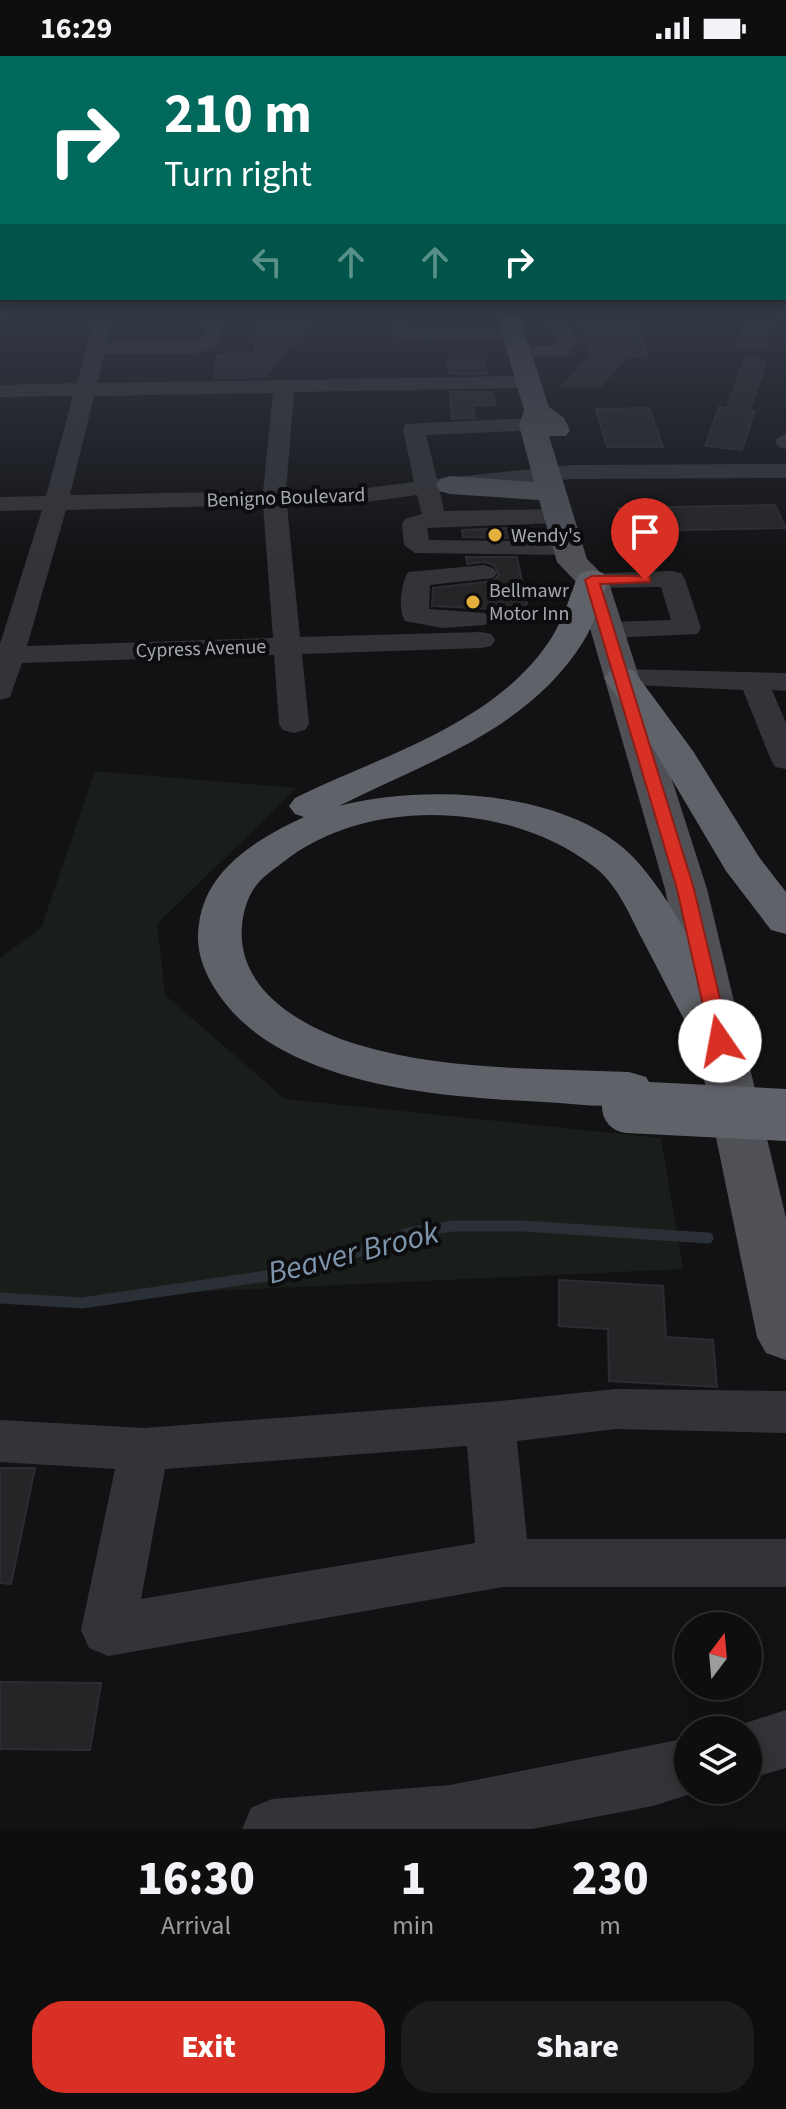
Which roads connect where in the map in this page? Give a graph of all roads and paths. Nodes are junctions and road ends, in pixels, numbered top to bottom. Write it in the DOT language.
graph roads {
  1 [pos="84,396"];
  2 [pos="283,396"];
  3 [pos="394,396"];
  4 [pos="531,396"];
  5 [pos="535,418"];
  6 [pos="644,471"];
  7 [pos="786,471"];
  8 [pos="439,487"];
  9 [pos="551,494"];
  10 [pos="786,494"];
  11 [pos="274,498"];
  12 [pos="56,503"];
  13 [pos="0,504"];
  14 [pos="433,518"];
  15 [pos="534,547"];
  16 [pos="581,565"];
  17 [pos="609,630"];
  18 [pos="286,646"];
  19 [pos="705,653"];
  20 [pos="10,655"];
  21 [pos="622,678"];
  22 [pos="754,681"];
  23 [pos="786,682"];
  24 [pos="0,691"];
  25 [pos="294,724"];
  26 [pos="783,746"];
  27 [pos="786,921"];
  28 [pos="720,1041"];
  29 [pos="786,1097"];
  30 [pos="628,1098"];
  31 [pos="786,1115"];
  32 [pos="786,1337"];
  33 [pos="786,1412"];
  34 [pos="490,1423"];
  35 [pos="0,1441"];
  36 [pos="144,1449"];
  37 [pos="503,1563"];
  38 [pos="786,1563"];
  39 [pos="786,1739"];
  40 [pos="762,1746"];
  41 [pos="674,1771"];
  42 [pos="474,1822"];
  43 [pos="272,1829"];
  1 -- 12 [label="street"];
  2 -- 11 [label="street"];
  3 -- 5 [label="street"];
  4 -- 5 [label="main road"];
  5 -- 8 [label="street"];
  5 -- 9 [label="main road"];
  6 -- 7 [label="street"];
  6 -- 9 [label="street"];
  6 -- 10 [label="street"];
  8 -- 9 [label="main road"];
  8 -- 11 [label="street, Benigno Boulevard"];
  8 -- 14 [label="street"];
  9 -- 14 [label="street"];
  9 -- 15 [label="street"];
  9 -- 16 [label="main road"];
  9 -- 16 [label="main road"];
  11 -- 12 [label="street, Benigno Boulevard"];
  11 -- 18 [label="street"];
  12 -- 13 [label="street, Benigno Boulevard"];
  12 -- 20 [label="street"];
  14 -- 15 [label="street"];
  15 -- 16 [label="street"];
  16 -- 17 [label="main road"];
  16 -- 18 [label="street, Cypress Avenue"];
  16 -- 19 [label="street"];
  16 -- 30 [label="highway"];
  17 -- 19 [label="street"];
  17 -- 21 [label="main road"];
  18 -- 20 [label="street, Cypress Avenue"];
  18 -- 25 [label="street"];
  19 -- 21 [label="street"];
  19 -- 22 [label="street"];
  20 -- 24 [label="street"];
  21 -- 27 [label="highway"];
  21 -- 28 [label="main road"];
  22 -- 23 [label="street"];
  22 -- 26 [label="street"];
  28 -- 30 [label="highway"];
  28 -- 32 [label="main road"];
  29 -- 30 [label="highway"];
  30 -- 31 [label="highway, bridge"];
  33 -- 34 [label="street"];
  34 -- 36 [label="street"];
  34 -- 37 [label="street"];
  35 -- 36 [label="street"];
  36 -- 37 [label="street"];
  37 -- 38 [label="street"];
  39 -- 40 [label="street"];
  41 -- 42 [label="street"];
  42 -- 43 [label="street"];
}
